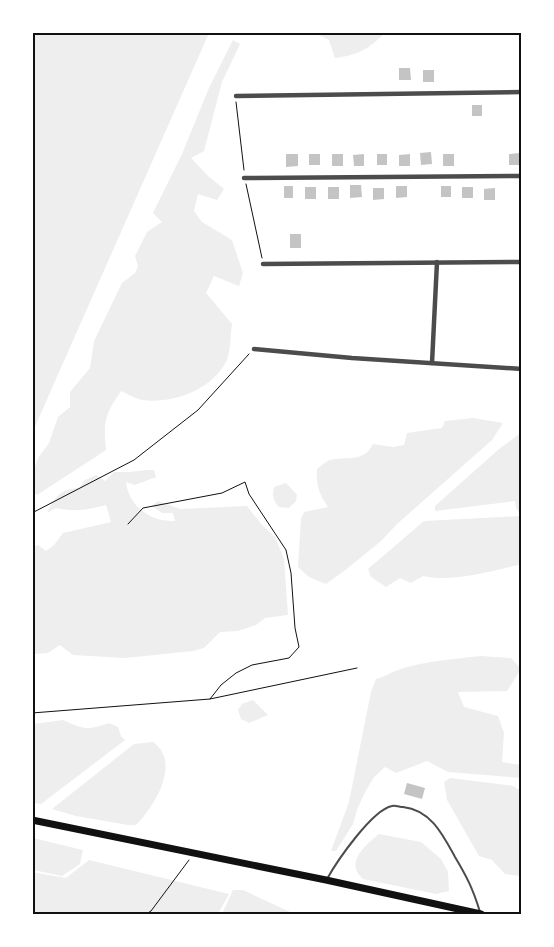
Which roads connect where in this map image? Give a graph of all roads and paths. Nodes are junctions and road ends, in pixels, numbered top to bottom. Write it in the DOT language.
graph roads {
  1 [pos="522,92"];
  2 [pos="236,96"];
  3 [pos="522,176"];
  4 [pos="244,178"];
  5 [pos="437,262"];
  6 [pos="522,262"];
  7 [pos="263,264"];
  8 [pos="254,349"];
  9 [pos="432,363"];
  10 [pos="522,369"];
  11 [pos="32,513"];
  12 [pos="128,524"];
  13 [pos="356,668"];
  14 [pos="210,699"];
  15 [pos="32,713"];
  16 [pos="32,820"];
  17 [pos="194,853"];
  18 [pos="326,880"];
  19 [pos="146,914"];
  20 [pos="480,914"];
  1 -- 2 [label="street"];
  3 -- 4 [label="street"];
  5 -- 6 [label="street"];
  5 -- 7 [label="street"];
  5 -- 9 [label="street"];
  8 -- 9 [label="street"];
  8 -- 11 [label="path"];
  9 -- 10 [label="street"];
  12 -- 14 [label="path"];
  13 -- 14 [label="path"];
  14 -- 15 [label="path"];
  16 -- 17 [label="main road"];
  17 -- 18 [label="main road"];
  17 -- 19 [label="path"];
  18 -- 20 [label="main road"];
  18 -- 20 [label="lane"];
}
